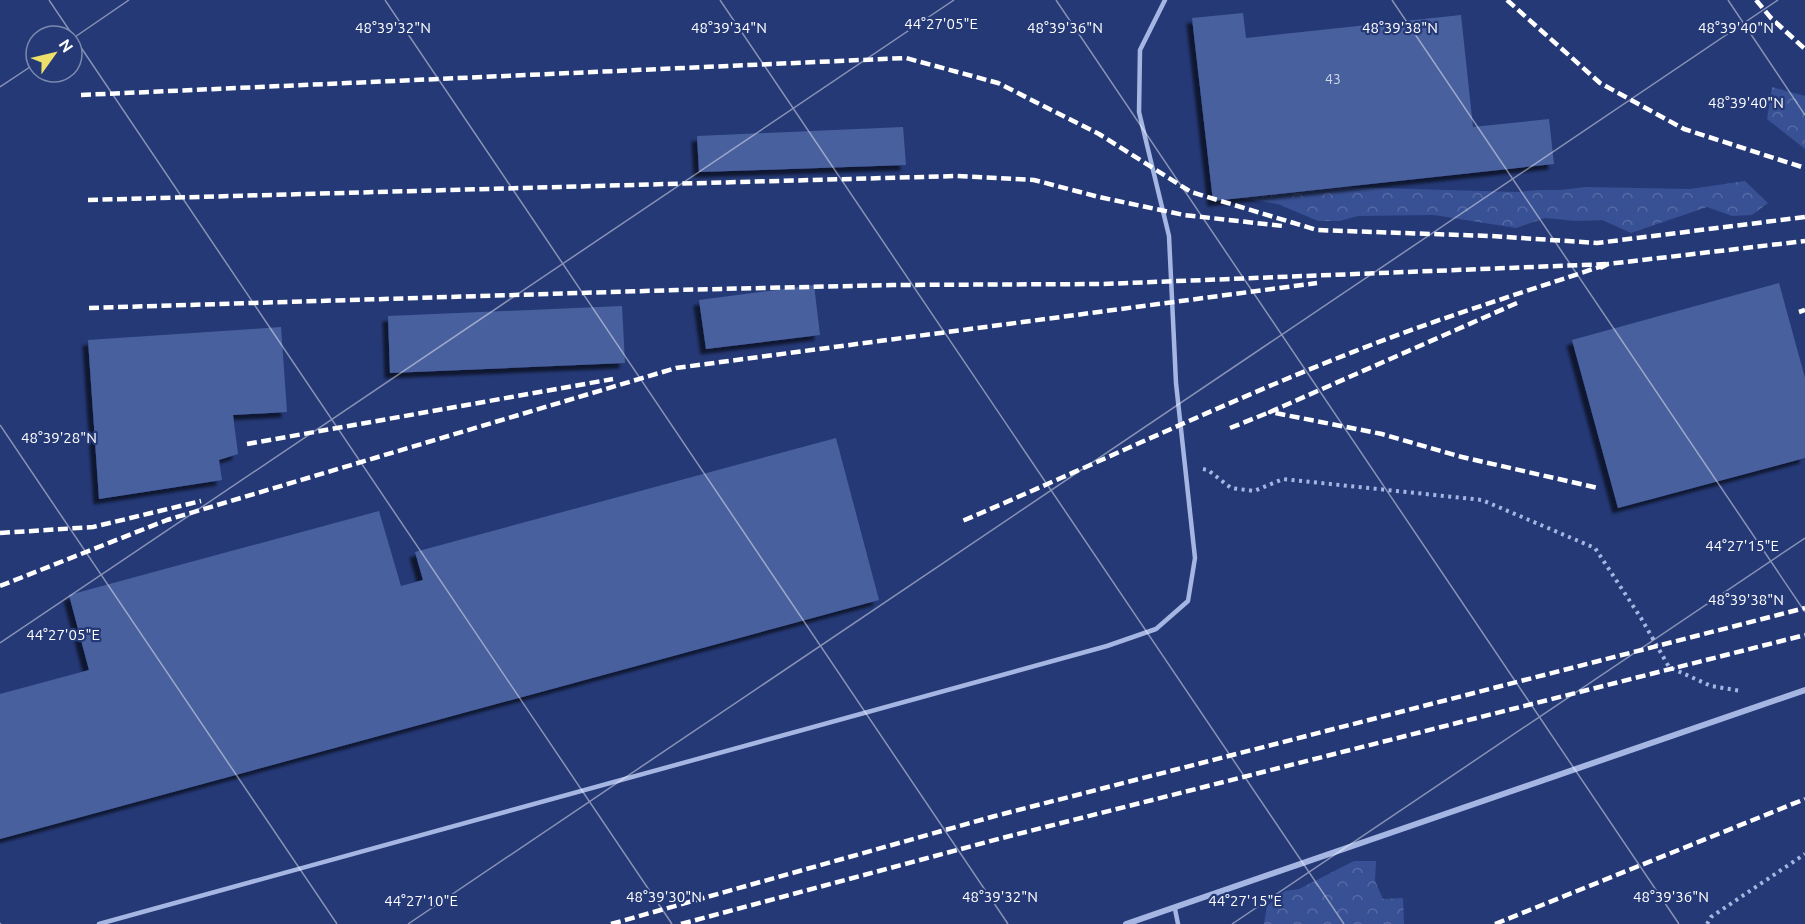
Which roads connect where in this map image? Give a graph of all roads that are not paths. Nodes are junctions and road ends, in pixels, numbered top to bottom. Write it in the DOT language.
graph roads {
  1 [pos="1165,0"];
  2 [pos="1805,690"];
  3 [pos="1175,909"];
  4 [pos="99,924"];
  5 [pos="1126,924"];
  6 [pos="1178,924"];
  1 -- 4 [label="lane"];
  2 -- 3 [label="street"];
  3 -- 5 [label="street"];
  3 -- 6 [label="lane"];
}
